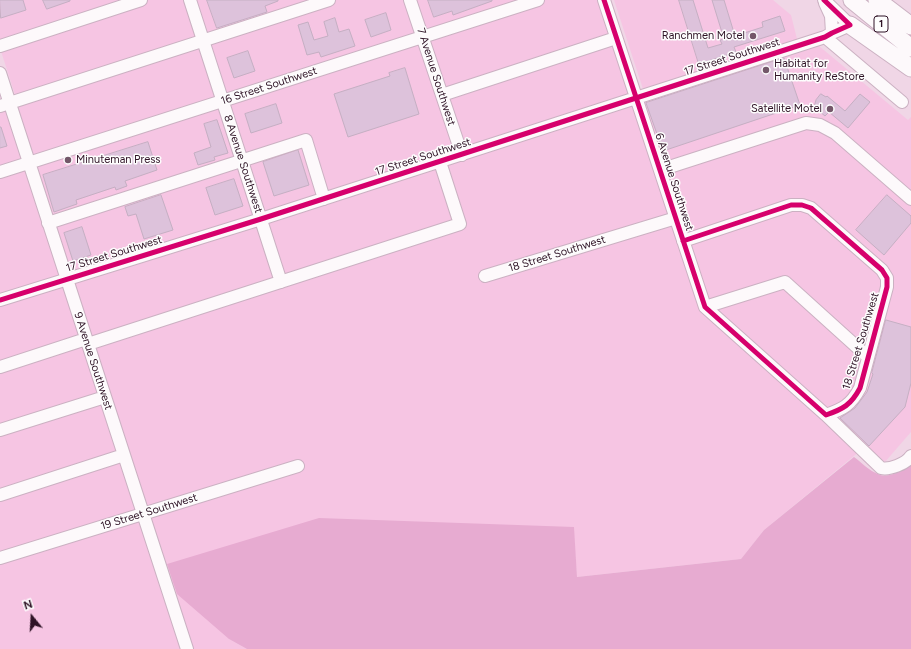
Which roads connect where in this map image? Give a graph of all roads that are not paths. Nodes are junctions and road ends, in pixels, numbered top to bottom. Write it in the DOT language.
graph roads {
  1 [pos="141,0"];
  2 [pos="190,0"];
  3 [pos="329,0"];
  4 [pos="410,0"];
  5 [pos="538,0"];
  6 [pos="604,0"];
  7 [pos="824,0"];
  8 [pos="852,0"];
  9 [pos="877,0"];
  10 [pos="850,25"];
  11 [pos="911,26"];
  12 [pos="829,35"];
  13 [pos="423,37"];
  14 [pos="616,38"];
  15 [pos="203,42"];
  16 [pos="0,46"];
  17 [pos="911,48"];
  18 [pos="911,68"];
  19 [pos="0,74"];
  20 [pos="442,95"];
  21 [pos="636,98"];
  22 [pos="222,101"];
  23 [pos="902,102"];
  24 [pos="5,105"];
  25 [pos="462,155"];
  26 [pos="242,161"];
  27 [pos="29,162"];
  28 [pos="440,162"];
  29 [pos="660,170"];
  30 [pos="0,172"];
  31 [pos="324,199"];
  32 [pos="911,199"];
  33 [pos="676,218"];
  34 [pos="261,220"];
  35 [pos="48,223"];
  36 [pos="683,242"];
  37 [pos="485,276"];
  38 [pos="66,279"];
  39 [pos="281,282"];
  40 [pos="0,300"];
  41 [pos="705,307"];
  42 [pos="87,342"];
  43 [pos="868,357"];
  44 [pos="0,366"];
  45 [pos="105,397"];
  46 [pos="826,415"];
  47 [pos="0,430"];
  48 [pos="124,455"];
  49 [pos="911,456"];
  50 [pos="298,466"];
  51 [pos="0,495"];
  52 [pos="143,514"];
  53 [pos="0,558"];
  54 [pos="187,649"];
  1 -- 16 [label="street"];
  2 -- 15 [label="street, 8 Avenue Southwest"];
  3 -- 15 [label="street"];
  4 -- 13 [label="street, 7 Avenue Southwest"];
  5 -- 13 [label="street, 16 Street Southwest"];
  6 -- 14 [label="street, 6 Avenue Southwest"];
  7 -- 10 [label="street"];
  7 -- 12 [label="street"];
  8 -- 17 [label="highway, 1"];
  9 -- 11 [label="highway, 1"];
  10 -- 12 [label="street, 17 Street Southwest"];
  10 -- 18 [label="highway"];
  12 -- 21 [label="street, 17 Street Southwest"];
  12 -- 23 [label="street"];
  13 -- 20 [label="street, 7 Avenue Southwest"];
  13 -- 22 [label="street, 16 Street Southwest"];
  14 -- 20 [label="street"];
  14 -- 21 [label="street, 6 Avenue Southwest"];
  15 -- 22 [label="street, 8 Avenue Southwest"];
  15 -- 24 [label="street"];
  19 -- 24 [label="street, 9 Avenue Southwest"];
  20 -- 25 [label="street, 7 Avenue Southwest"];
  21 -- 25 [label="street, 17 Street Southwest"];
  21 -- 29 [label="street, 6 Avenue Southwest"];
  22 -- 26 [label="street, 8 Avenue Southwest"];
  22 -- 27 [label="street, 16 Street Southwest"];
  24 -- 27 [label="street, 9 Avenue Southwest"];
  25 -- 28 [label="street, 17 Street Southwest"];
  26 -- 31 [label="street"];
  26 -- 34 [label="street, 8 Avenue Southwest"];
  26 -- 35 [label="street"];
  27 -- 30 [label="street, 16 Street Southwest"];
  27 -- 35 [label="street, 9 Avenue Southwest"];
  28 -- 31 [label="street, 17 Street Southwest"];
  28 -- 39 [label="street"];
  29 -- 32 [label="street"];
  29 -- 33 [label="street, 6 Avenue Southwest"];
  31 -- 34 [label="street, 17 Street Southwest"];
  33 -- 36 [label="street, 6 Avenue Southwest"];
  33 -- 37 [label="street, 18 Street Southwest"];
  34 -- 38 [label="street, 17 Street Southwest"];
  34 -- 39 [label="street, 8 Avenue Southwest"];
  35 -- 38 [label="street, 9 Avenue Southwest"];
  36 -- 41 [label="street, 6 Avenue Southwest"];
  36 -- 43 [label="street, 18 Street Southwest"];
  38 -- 40 [label="street, 17 Street Southwest"];
  38 -- 42 [label="street, 9 Avenue Southwest"];
  39 -- 42 [label="street"];
  41 -- 43 [label="street"];
  41 -- 46 [label="street, 6 Avenue Southwest"];
  42 -- 44 [label="street"];
  42 -- 45 [label="street, 9 Avenue Southwest"];
  43 -- 46 [label="street, 18 Street Southwest"];
  45 -- 47 [label="street"];
  45 -- 48 [label="street, 9 Avenue Southwest"];
  46 -- 49 [label="street, 6 Avenue Southwest"];
  48 -- 51 [label="street"];
  48 -- 52 [label="street, 9 Avenue Southwest"];
  50 -- 52 [label="street, 19 Street Southwest"];
  52 -- 53 [label="street, 19 Street Southwest"];
  52 -- 54 [label="street, 9 Avenue Southwest"];
}
